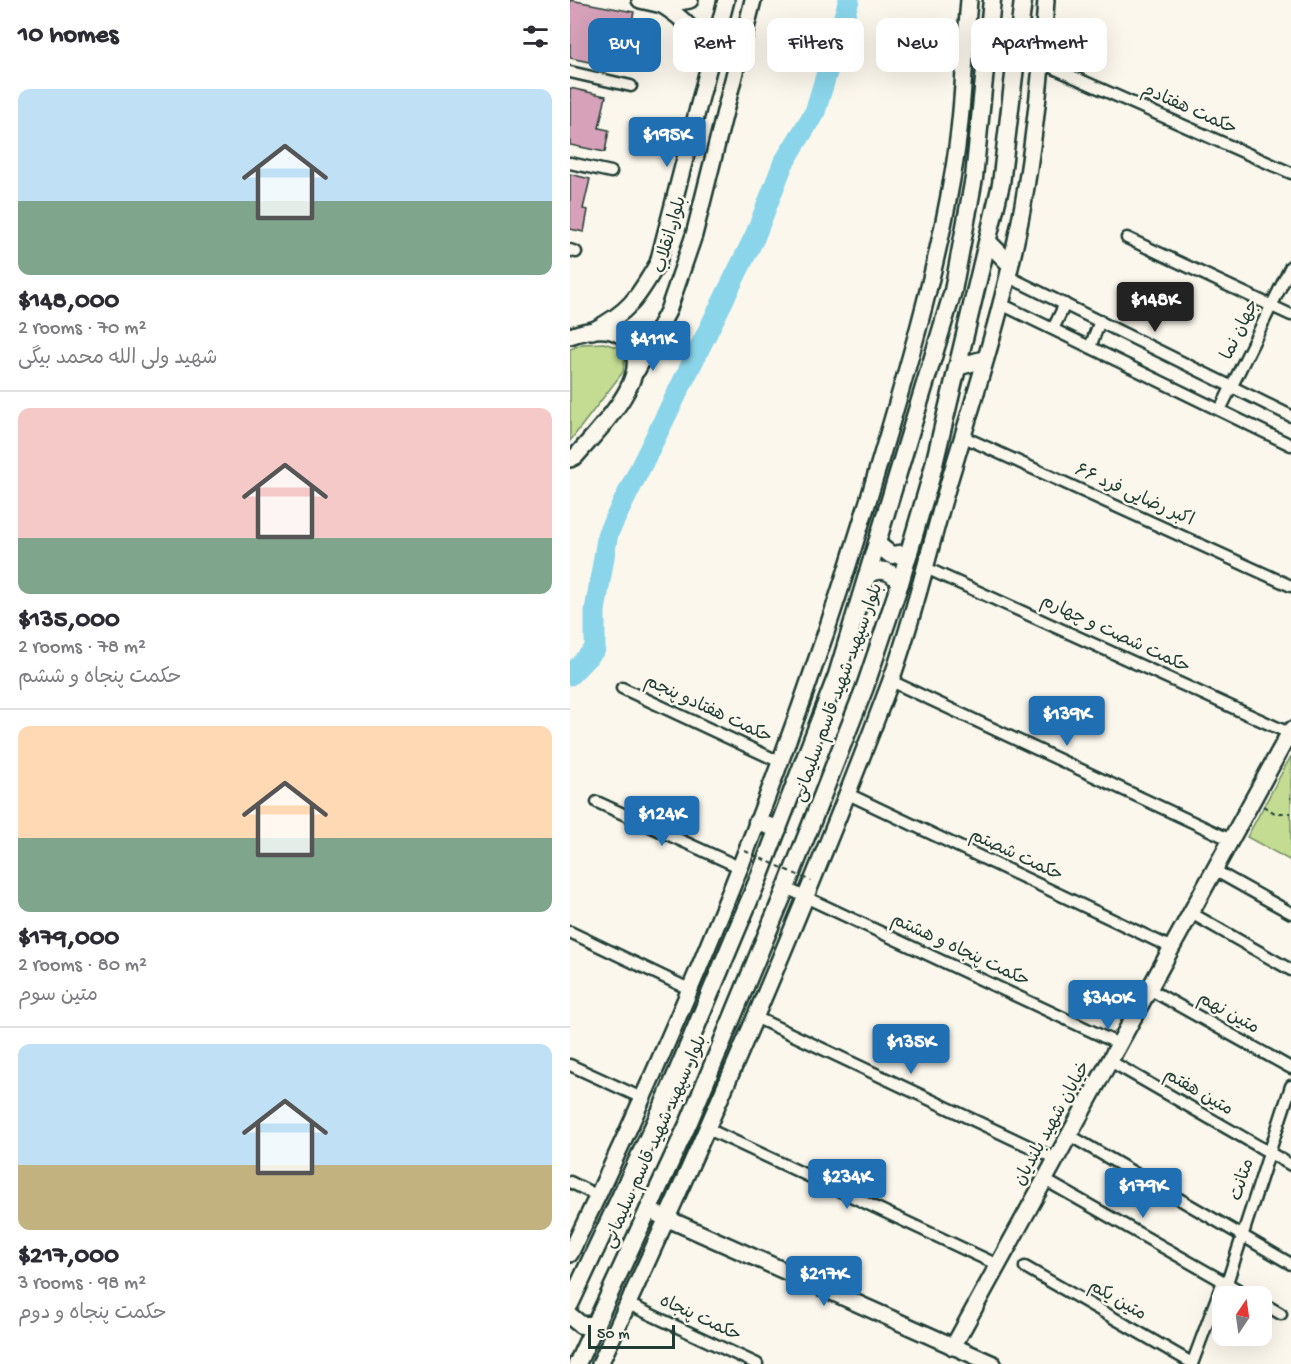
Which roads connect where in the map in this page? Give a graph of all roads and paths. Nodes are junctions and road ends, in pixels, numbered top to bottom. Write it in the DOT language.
graph roads {
  1 [pos="640,0"];
  2 [pos="690,0"];
  3 [pos="726,0"];
  4 [pos="753,0"];
  5 [pos="969,0"];
  6 [pos="992,0"];
  7 [pos="1023,0"];
  8 [pos="1046,0"];
  9 [pos="662,5"];
  10 [pos="683,18"];
  11 [pos="721,18"];
  12 [pos="1045,18"];
  13 [pos="570,72"];
  14 [pos="707,72"];
  15 [pos="1041,72"];
  16 [pos="1062,72"];
  17 [pos="631,86"];
  18 [pos="570,163"];
  19 [pos="611,172"];
  20 [pos="1291,173"];
  21 [pos="1127,238"];
  22 [pos="988,242"];
  23 [pos="1291,266"];
  24 [pos="1009,270"];
  25 [pos="1001,304"];
  26 [pos="1065,304"];
  27 [pos="1271,306"];
  28 [pos="1291,315"];
  29 [pos="1100,321"];
  30 [pos="1053,329"];
  31 [pos="592,331"];
  32 [pos="570,336"];
  33 [pos="1090,347"];
  34 [pos="986,359"];
  35 [pos="957,367"];
  36 [pos="637,370"];
  37 [pos="1231,387"];
  38 [pos="1220,410"];
  39 [pos="1291,416"];
  40 [pos="964,437"];
  41 [pos="1291,445"];
  42 [pos="570,459"];
  43 [pos="877,543"];
  44 [pos="909,554"];
  45 [pos="926,568"];
  46 [pos="867,575"];
  47 [pos="900,583"];
  48 [pos="1291,586"];
  49 [pos="891,681"];
  50 [pos="622,688"];
  51 [pos="1290,732"];
  52 [pos="780,762"];
  53 [pos="846,793"];
  54 [pos="1253,800"];
  55 [pos="597,802"];
  56 [pos="1291,813"];
  57 [pos="757,822"];
  58 [pos="778,829"];
  59 [pos="1231,840"];
  60 [pos="745,851"];
  61 [pos="739,867"];
  62 [pos="1214,870"];
  63 [pos="811,881"];
  64 [pos="786,888"];
  65 [pos="805,897"];
  66 [pos="1291,913"];
  67 [pos="1191,914"];
  68 [pos="570,932"];
  69 [pos="1172,948"];
  70 [pos="1291,970"];
  71 [pos="689,989"];
  72 [pos="1149,989"];
  73 [pos="755,1017"];
  74 [pos="1119,1044"];
  75 [pos="1110,1061"];
  76 [pos="570,1065"];
  77 [pos="1291,1068"];
  78 [pos="1291,1086"];
  79 [pos="644,1099"];
  80 [pos="708,1129"];
  81 [pos="1069,1135"];
  82 [pos="1269,1153"];
  83 [pos="616,1159"];
  84 [pos="1056,1159"];
  85 [pos="1291,1165"];
  86 [pos="634,1167"];
  87 [pos="1045,1180"];
  88 [pos="570,1182"];
  89 [pos="598,1196"];
  90 [pos="648,1210"];
  91 [pos="668,1219"];
  92 [pos="1243,1235"];
  93 [pos="570,1254"];
  94 [pos="1291,1264"];
  95 [pos="998,1265"];
  96 [pos="1025,1267"];
  97 [pos="1225,1282"];
  98 [pos="1232,1286"];
  99 [pos="570,1304"];
  100 [pos="628,1304"];
  101 [pos="1272,1309"];
  102 [pos="1281,1314"];
  103 [pos="570,1316"];
  104 [pos="596,1325"];
  105 [pos="953,1347"];
  106 [pos="576,1357"];
  107 [pos="600,1364"];
  108 [pos="757,1364"];
  109 [pos="993,1364"];
  110 [pos="1192,1364"];
  1 -- 9 [label="street"];
  2 -- 9 [label="street"];
  3 -- 11 [label="street, بلوار انقلاب"];
  4 -- 36 [label="street, بلوار انقلاب"];
  5 -- 52 [label="street"];
  6 -- 43 [label="main road, بلوار سپهبد شهید قاسم سلیمانی"];
  7 -- 22 [label="main road, بلوار سپهبد شهید قاسم سلیمانی"];
  8 -- 12 [label="street"];
  9 -- 10 [label="street"];
  13 -- 17 [label="street"];
  14 -- 31 [label="street, بلوار انقلاب"];
  15 -- 24 [label="street"];
  16 -- 20 [label="street, حکمت هفتادم"];
  18 -- 19 [label="street"];
  21 -- 27 [label="street"];
  22 -- 24 [label="main road"];
  22 -- 35 [label="main road, بلوار سپهبد شهید قاسم سلیمانی"];
  23 -- 27 [label="street, جهان نما"];
  24 -- 25 [label="street"];
  24 -- 26 [label="street"];
  25 -- 30 [label="street"];
  25 -- 34 [label="street"];
  26 -- 29 [label="street"];
  26 -- 30 [label="street"];
  27 -- 28 [label="street"];
  27 -- 37 [label="street, جهان نما"];
  29 -- 33 [label="street"];
  29 -- 37 [label="street"];
  30 -- 33 [label="street"];
  31 -- 32 [label="street"];
  31 -- 36 [label="street"];
  33 -- 38 [label="street"];
  34 -- 35 [label="main road"];
  34 -- 40 [label="street"];
  35 -- 44 [label="main road, بلوار سپهبد شهید قاسم سلیمانی"];
  36 -- 42 [label="street, بلوار انقلاب"];
  37 -- 38 [label="street, جهان نما"];
  37 -- 39 [label="street"];
  38 -- 41 [label="street"];
  40 -- 45 [label="street"];
  40 -- 48 [label="street, ۶۶ اکبر رضایی فرد"];
  43 -- 44 [label="main road"];
  43 -- 46 [label="main road, بلوار سپهبد شهید قاسم سلیمانی"];
  44 -- 47 [label="main road, بلوار سپهبد شهید قاسم سلیمانی"];
  45 -- 49 [label="street"];
  45 -- 51 [label="street, حکمت شصت و چهارم"];
  46 -- 47 [label="main road"];
  46 -- 58 [label="main road, بلوار سپهبد شهید قاسم سلیمانی"];
  47 -- 64 [label="main road, بلوار سپهبد شهید قاسم سلیمانی"];
  49 -- 53 [label="street"];
  49 -- 59 [label="street"];
  50 -- 52 [label="street, حکمت هفتادو پنجم"];
  51 -- 54 [label="street, خیابان شهید بلندیان"];
  52 -- 57 [label="street"];
  53 -- 63 [label="street"];
  53 -- 69 [label="street, حکمت شصتم"];
  54 -- 56 [label="path"];
  54 -- 59 [label="street, خیابان شهید بلندیان"];
  55 -- 61 [label="street"];
  57 -- 58 [label="main road"];
  57 -- 60 [label="street"];
  58 -- 86 [label="main road, بلوار سپهبد شهید قاسم سلیمانی"];
  59 -- 62 [label="street, خیابان شهید بلندیان"];
  60 -- 61 [label="street"];
  60 -- 63 [label="path, bridge"];
  61 -- 71 [label="street"];
  62 -- 66 [label="street"];
  62 -- 67 [label="street, خیابان شهید بلندیان"];
  63 -- 65 [label="street"];
  64 -- 65 [label="street, حکمت پنجاه و هشتم"];
  64 -- 90 [label="main road, بلوار سپهبد شهید قاسم سلیمانی"];
  65 -- 73 [label="street"];
  65 -- 74 [label="street, حکمت پنجاه و هشتم"];
  67 -- 69 [label="street, خیابان شهید بلندیان"];
  67 -- 70 [label="street"];
  68 -- 71 [label="street"];
  69 -- 72 [label="street, خیابان شهید بلندیان"];
  71 -- 79 [label="street"];
  72 -- 74 [label="street, خیابان شهید بلندیان"];
  72 -- 77 [label="street, متین نهم"];
  73 -- 80 [label="street"];
  73 -- 84 [label="street"];
  74 -- 75 [label="street, خیابان شهید بلندیان"];
  75 -- 81 [label="street, خیابان شهید بلندیان"];
  75 -- 82 [label="street, متین هفتم"];
  76 -- 79 [label="street"];
  78 -- 82 [label="street, متانت"];
  79 -- 83 [label="street"];
  80 -- 91 [label="street"];
  80 -- 95 [label="street"];
  81 -- 84 [label="street, خیابان شهید بلندیان"];
  81 -- 92 [label="street"];
  82 -- 85 [label="street, متین هفتم"];
  82 -- 92 [label="street, متانت"];
  83 -- 86 [label="street"];
  83 -- 89 [label="street"];
  84 -- 87 [label="street, خیابان شهید بلندیان"];
  86 -- 99 [label="main road, بلوار سپهبد شهید قاسم سلیمانی"];
  87 -- 95 [label="street, خیابان شهید بلندیان"];
  87 -- 97 [label="street"];
  88 -- 89 [label="street"];
  89 -- 93 [label="street"];
  90 -- 91 [label="street"];
  90 -- 104 [label="main road, بلوار سپهبد شهید قاسم سلیمانی"];
  91 -- 100 [label="street"];
  91 -- 105 [label="street"];
  92 -- 94 [label="street"];
  92 -- 97 [label="street, متانت"];
  95 -- 105 [label="street, خیابان شهید بلندیان"];
  96 -- 110 [label="street, متین یکم"];
  97 -- 98 [label="street"];
  97 -- 110 [label="street, متانت"];
  100 -- 107 [label="street"];
  100 -- 108 [label="street, حکمت پنجاه"];
  101 -- 102 [label="street"];
  103 -- 104 [label="main road"];
  104 -- 106 [label="main road, بلوار سپهبد شهید قاسم سلیمانی"];
  105 -- 109 [label="street"];
}
